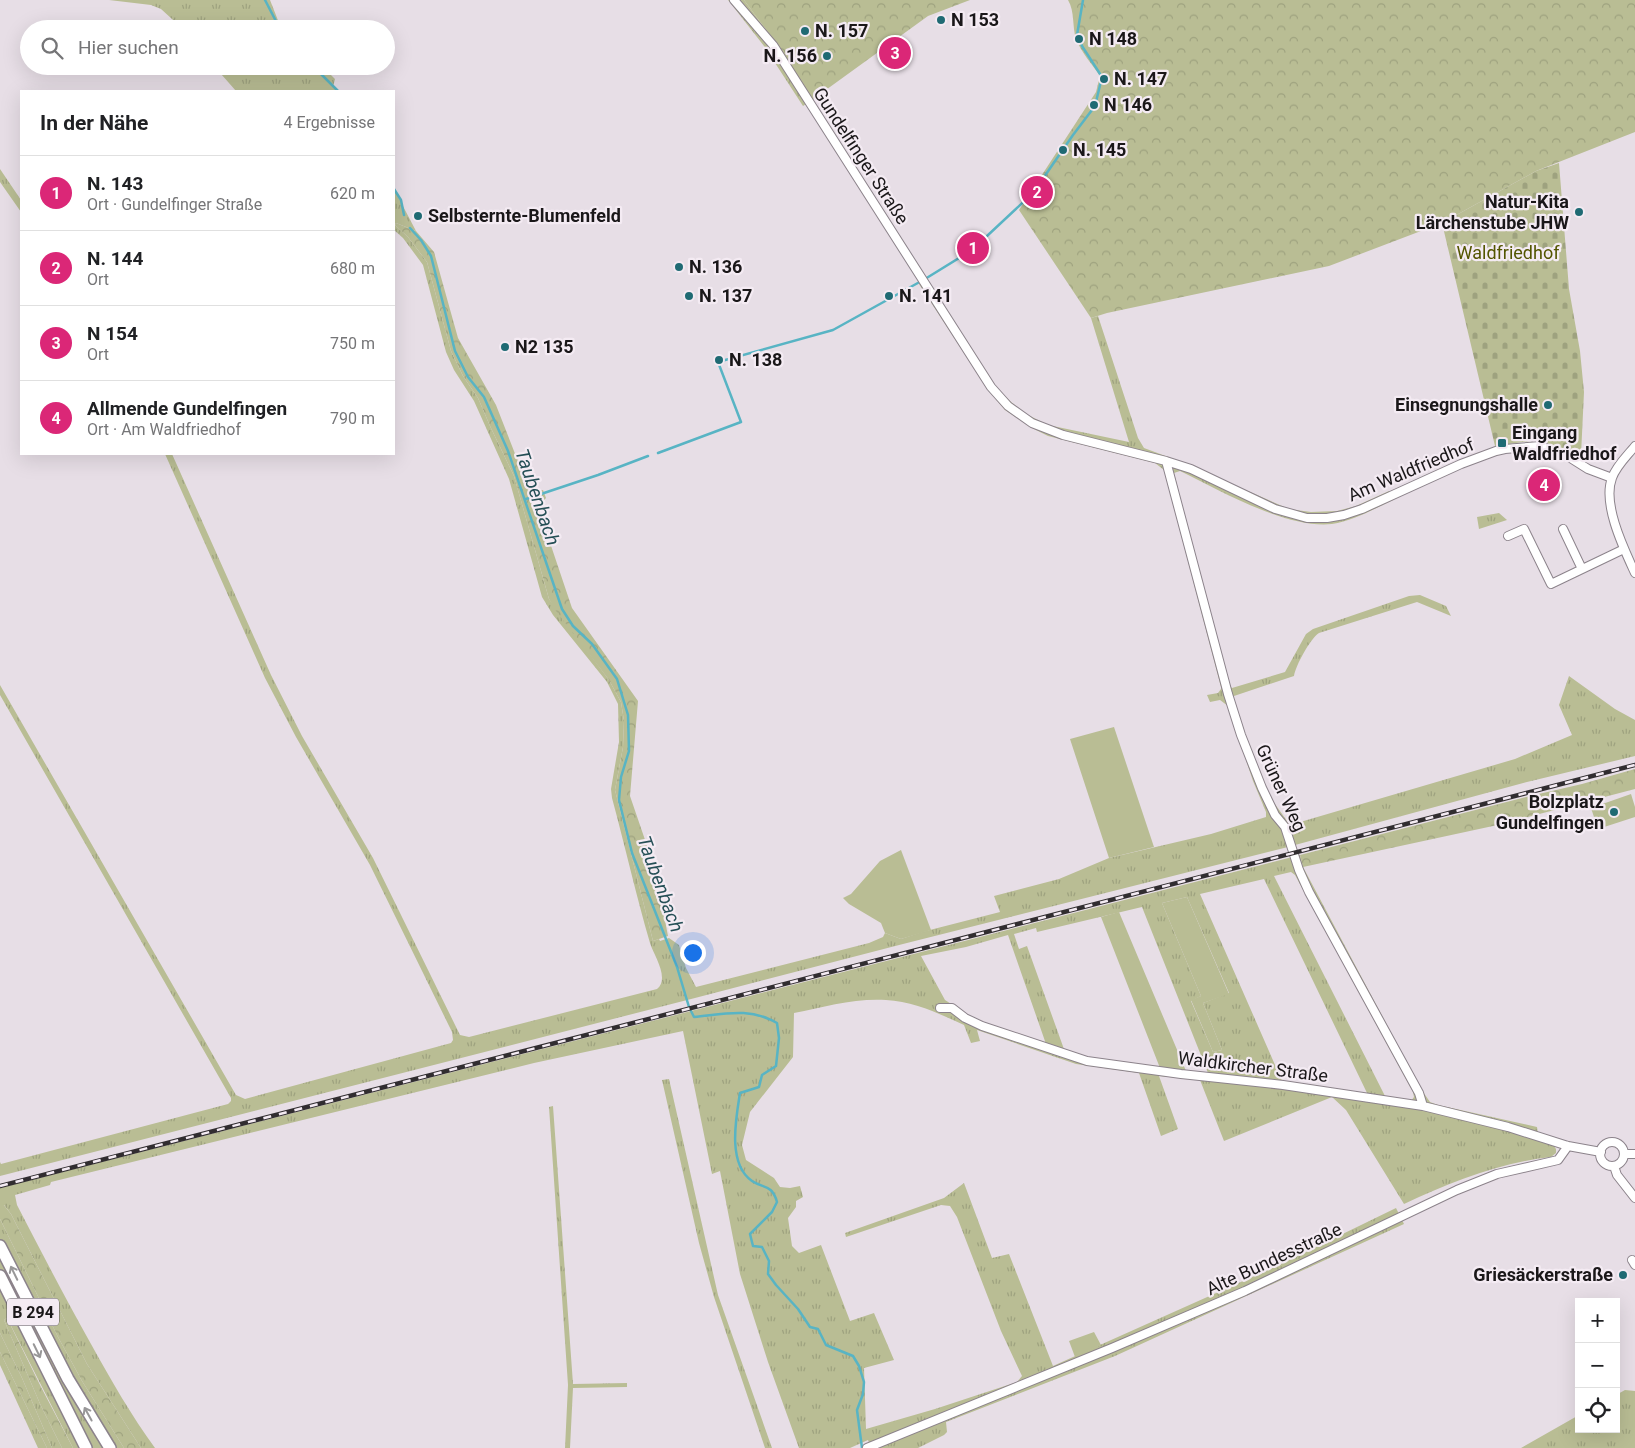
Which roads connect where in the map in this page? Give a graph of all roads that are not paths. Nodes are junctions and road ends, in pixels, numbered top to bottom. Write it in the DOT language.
graph roads {
  1 [pos="734,0"];
  2 [pos="1635,446"];
  3 [pos="1166,461"];
  4 [pos="1612,478"];
  5 [pos="1563,529"];
  6 [pos="1508,536"];
  7 [pos="1624,549"];
  8 [pos="1582,569"];
  9 [pos="1635,572"];
  10 [pos="940,1008"];
  11 [pos="1423,1106"];
  12 [pos="1568,1146"];
  13 [pos="1601,1152"];
  14 [pos="1624,1154"];
  15 [pos="1635,1154"];
  16 [pos="1614,1166"];
  17 [pos="1635,1198"];
  18 [pos="0,1246"];
  19 [pos="0,1276"];
  20 [pos="869,1447"];
  21 [pos="86,1448"];
  22 [pos="110,1448"];
  1 -- 3 [label="street, Gundelfinger Straße"];
  2 -- 4 [label="street"];
  3 -- 4 [label="street, Am Waldfriedhof"];
  3 -- 11 [label="street, Grüner Weg"];
  4 -- 7 [label="street"];
  5 -- 8 [label="street"];
  6 -- 8 [label="street"];
  7 -- 8 [label="street"];
  7 -- 9 [label="street"];
  10 -- 11 [label="street, Waldkircher Straße"];
  11 -- 12 [label="street, Waldkircher Straße"];
  12 -- 13 [label="street"];
  12 -- 20 [label="street, Alte Bundesstraße"];
  13 -- 14 [label="street"];
  13 -- 16 [label="street"];
  14 -- 15 [label="street"];
  14 -- 16 [label="street"];
  16 -- 17 [label="street"];
  22 -- 18 [label="highway, B 294, one-way"];
  19 -- 21 [label="highway, B 294, one-way"];
}
